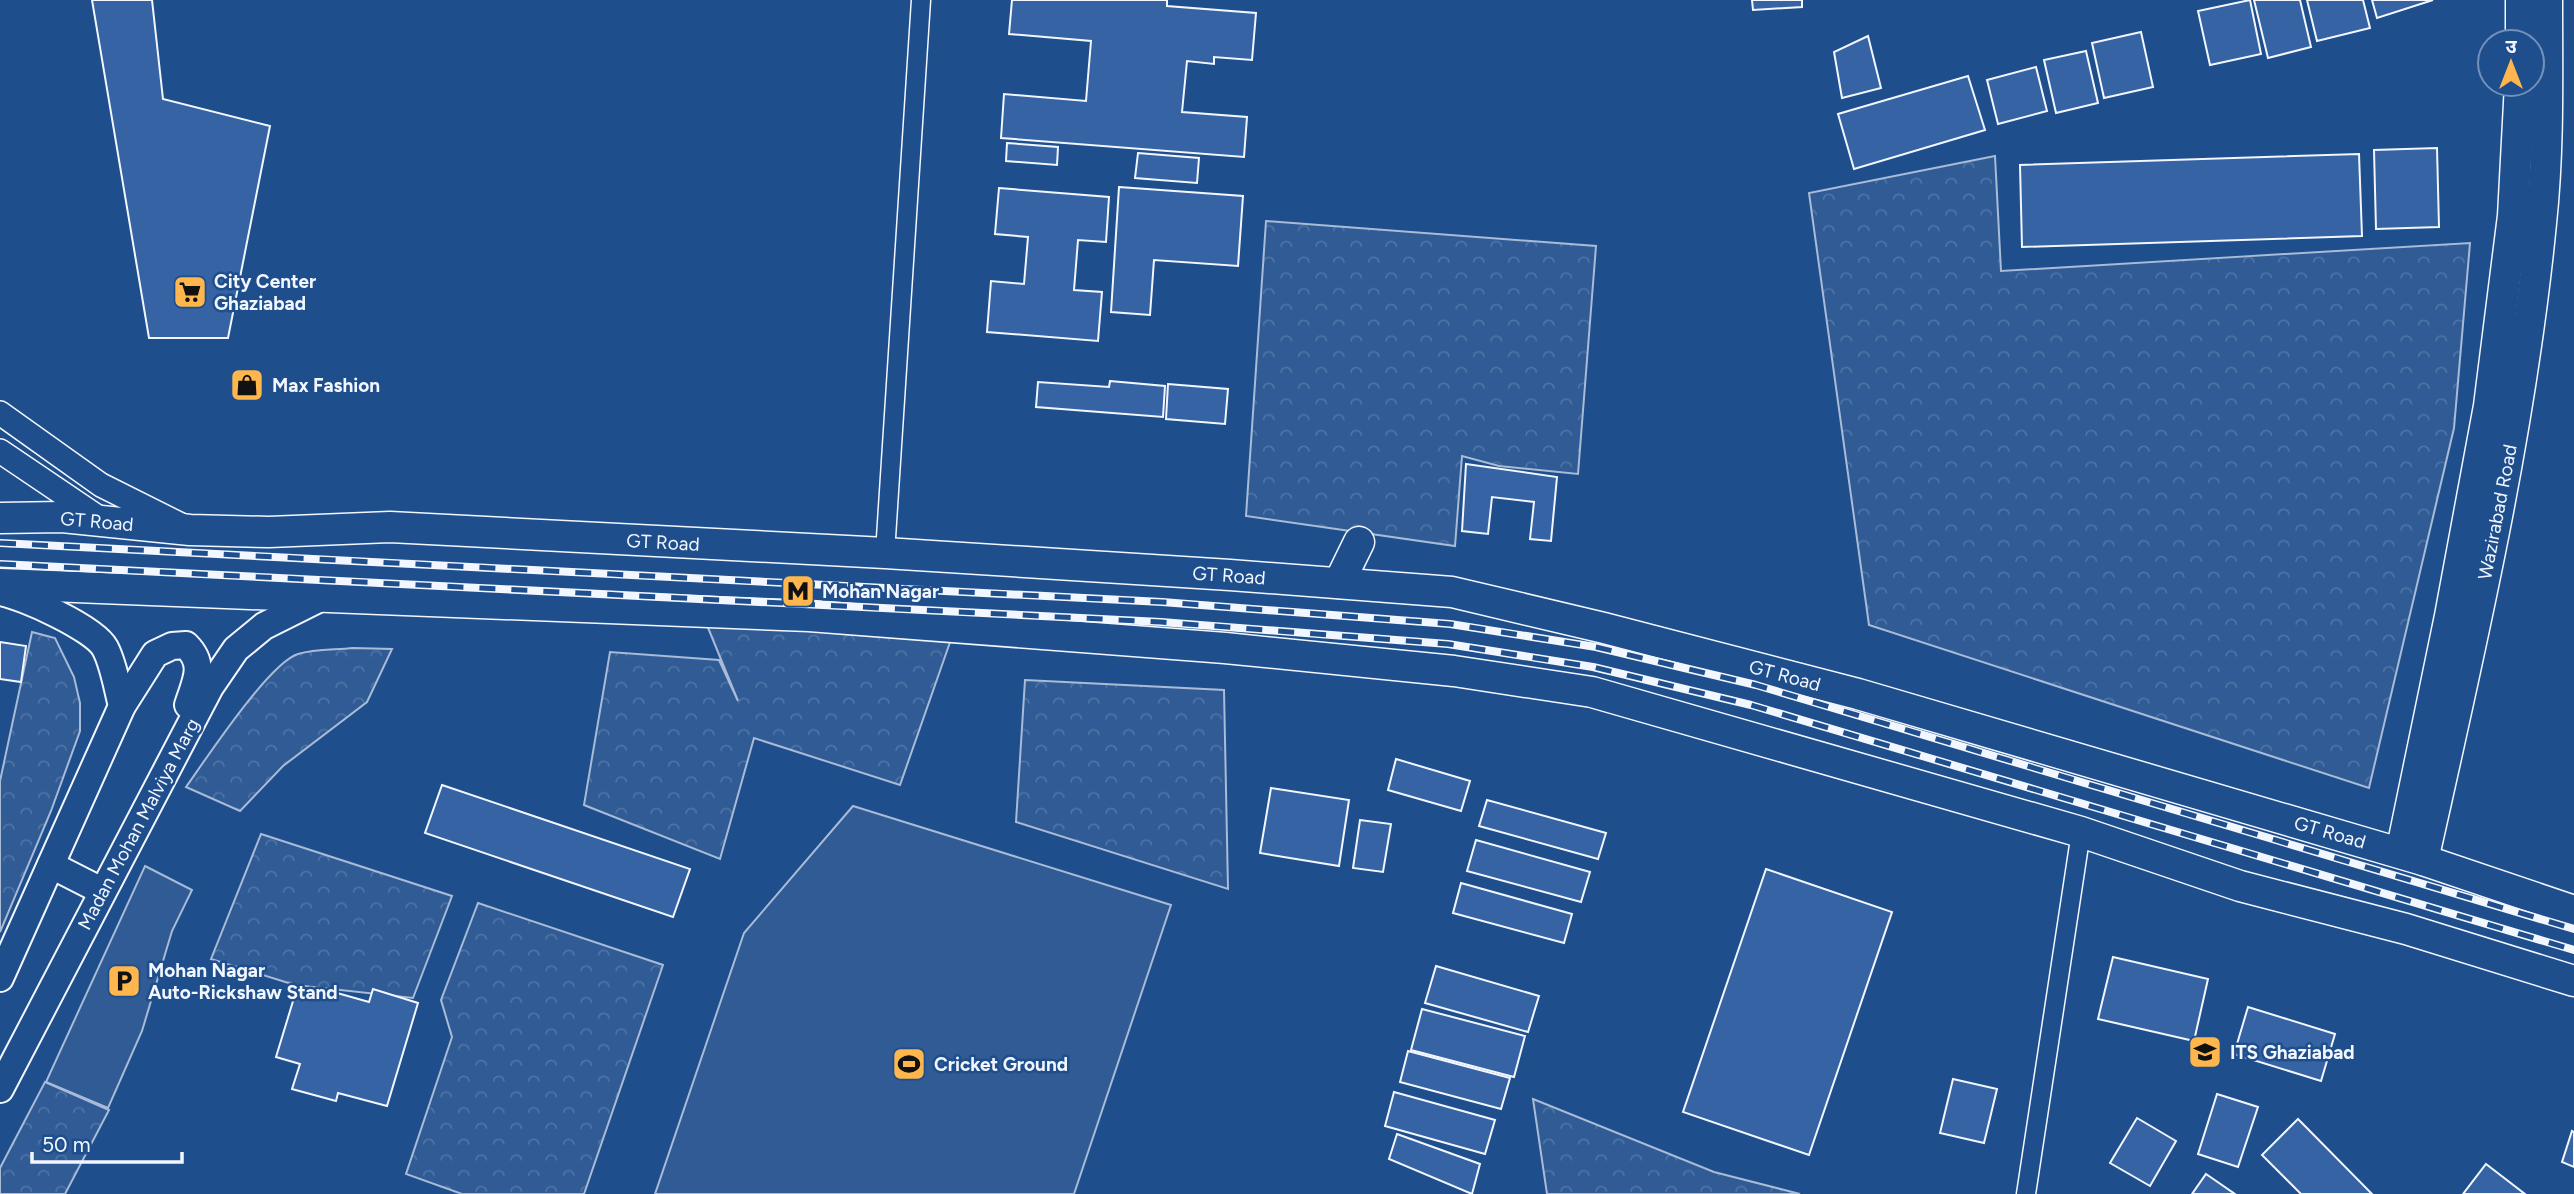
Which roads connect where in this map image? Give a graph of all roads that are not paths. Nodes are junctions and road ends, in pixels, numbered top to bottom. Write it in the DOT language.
graph roads {
  1 [pos="921,0"];
  2 [pos="2521,0"];
  3 [pos="2547,0"];
  4 [pos="2521,28"];
  5 [pos="2519,98"];
  6 [pos="0,413"];
  7 [pos="0,451"];
  8 [pos="0,518"];
  9 [pos="104,522"];
  10 [pos="190,530"];
  11 [pos="1359,542"];
  12 [pos="885,553"];
  13 [pos="1339,583"];
  14 [pos="0,584"];
  15 [pos="0,592"];
  16 [pos="320,598"];
  17 [pos="122,706"];
  18 [pos="169,763"];
  19 [pos="2081,832"];
  20 [pos="2412,857"];
  21 [pos="51,865"];
  22 [pos="102,891"];
  23 [pos="2574,911"];
  24 [pos="0,978"];
  25 [pos="2574,981"];
  26 [pos="0,1089"];
  27 [pos="2026,1194"];
  1 -- 12 [label="street"];
  2 -- 4 [label="highway"];
  3 -- 20 [label="highway, Wazirabad Road"];
  5 -- 20 [label="highway, Wazirabad Road"];
  6 -- 10 [label="street"];
  7 -- 9 [label="street"];
  8 -- 9 [label="highway, GT Road"];
  9 -- 10 [label="highway, GT Road"];
  10 -- 12 [label="highway, GT Road"];
  11 -- 13 [label="highway"];
  12 -- 13 [label="highway, GT Road"];
  13 -- 20 [label="highway, GT Road"];
  14 -- 16 [label="highway"];
  15 -- 17 [label="main road"];
  16 -- 18 [label="main road, Madan Mohan Malviya Marg"];
  16 -- 19 [label="highway"];
  17 -- 18 [label="main road"];
  17 -- 21 [label="main road"];
  18 -- 22 [label="main road, Madan Mohan Malviya Marg"];
  19 -- 25 [label="highway"];
  19 -- 27 [label="street"];
  20 -- 23 [label="highway"];
  21 -- 22 [label="main road"];
  21 -- 24 [label="main road"];
  22 -- 26 [label="main road, Madan Mohan Malviya Marg"];
}
